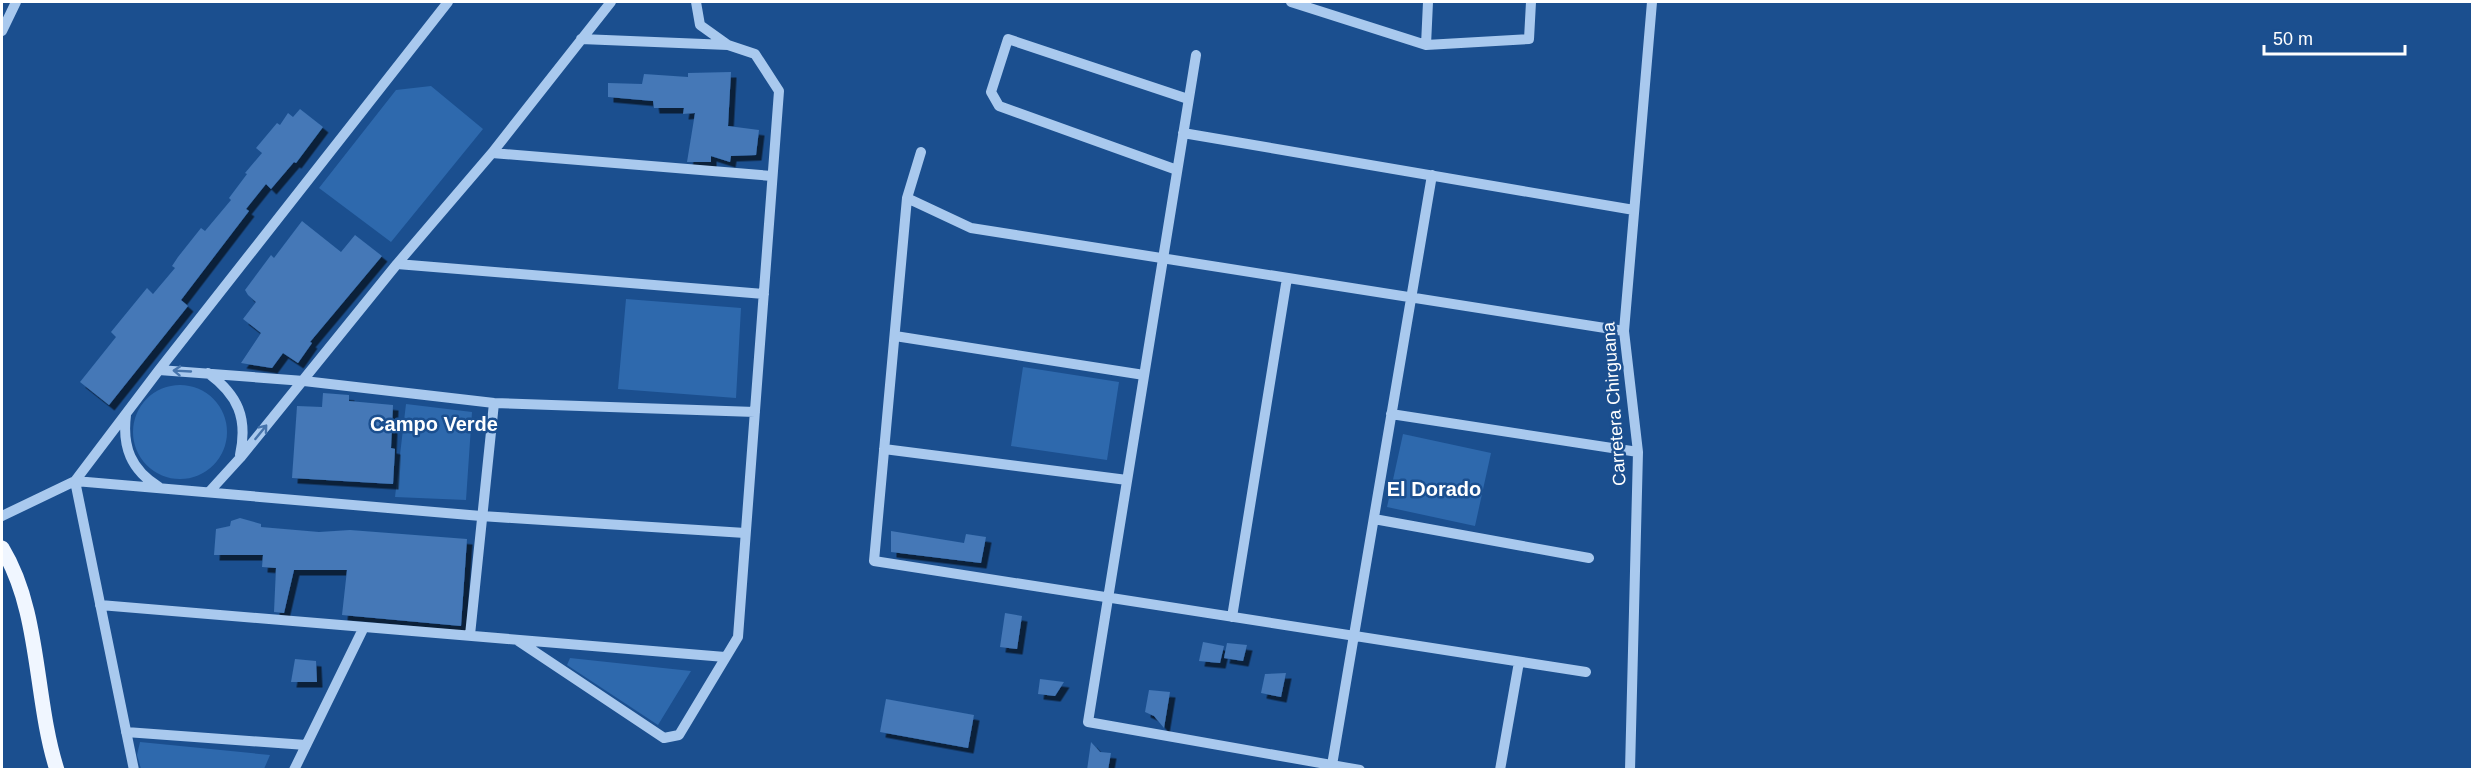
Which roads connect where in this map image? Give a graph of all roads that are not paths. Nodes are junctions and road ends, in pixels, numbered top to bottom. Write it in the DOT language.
graph roads {
  1 [pos="15,2"];
  2 [pos="448,2"];
  3 [pos="611,2"];
  4 [pos="696,2"];
  5 [pos="1428,2"];
  6 [pos="1531,2"];
  7 [pos="1652,2"];
  8 [pos="1298,3"];
  9 [pos="2,31"];
  10 [pos="581,39"];
  11 [pos="728,45"];
  12 [pos="1426,45"];
  13 [pos="1196,55"];
  14 [pos="1188,99"];
  15 [pos="1183,133"];
  16 [pos="921,152"];
  17 [pos="492,153"];
  18 [pos="1177,170"];
  19 [pos="1432,175"];
  20 [pos="772,176"];
  21 [pos="907,198"];
  22 [pos="1634,210"];
  23 [pos="1162,259"];
  24 [pos="397,264"];
  25 [pos="1287,278"];
  26 [pos="764,294"];
  27 [pos="1411,298"];
  28 [pos="1624,331"];
  29 [pos="895,336"];
  30 [pos="159,370"];
  31 [pos="207,372"];
  32 [pos="1144,375"];
  33 [pos="304,381"];
  34 [pos="494,403"];
  35 [pos="754,412"];
  36 [pos="126,414"];
  37 [pos="1392,414"];
  38 [pos="884,449"];
  39 [pos="1638,452"];
  40 [pos="240,458"];
  41 [pos="1127,480"];
  42 [pos="75,481"];
  43 [pos="161,489"];
  44 [pos="209,492"];
  45 [pos="2,516"];
  46 [pos="481,516"];
  47 [pos="1374,519"];
  48 [pos="745,533"];
  49 [pos="2,548"];
  50 [pos="1589,558"];
  51 [pos="1108,598"];
  52 [pos="100,605"];
  53 [pos="1232,617"];
  54 [pos="364,627"];
  55 [pos="470,635"];
  56 [pos="1354,636"];
  57 [pos="517,640"];
  58 [pos="725,657"];
  59 [pos="1519,662"];
  60 [pos="1586,672"];
  61 [pos="126,732"];
  62 [pos="306,745"];
  63 [pos="1332,765"];
  64 [pos="57,770"];
  65 [pos="134,770"];
  66 [pos="294,770"];
  67 [pos="1360,770"];
  68 [pos="1500,770"];
  69 [pos="1630,770"];
  1 -- 9 [label="street"];
  2 -- 30 [label="street"];
  3 -- 10 [label="street"];
  4 -- 11 [label="street"];
  5 -- 12 [label="street"];
  6 -- 12 [label="street"];
  7 -- 22 [label="street, Carretera Chirguana"];
  8 -- 12 [label="street"];
  10 -- 11 [label="street"];
  10 -- 17 [label="street"];
  11 -- 20 [label="street"];
  13 -- 14 [label="street"];
  14 -- 15 [label="street"];
  14 -- 18 [label="street"];
  15 -- 18 [label="street"];
  15 -- 19 [label="street"];
  16 -- 21 [label="street"];
  17 -- 20 [label="street"];
  17 -- 24 [label="street"];
  18 -- 23 [label="street"];
  19 -- 22 [label="street"];
  19 -- 27 [label="street"];
  20 -- 26 [label="street"];
  21 -- 23 [label="street"];
  21 -- 29 [label="street"];
  22 -- 28 [label="street, Carretera Chirguana"];
  23 -- 25 [label="street"];
  23 -- 32 [label="street"];
  24 -- 26 [label="street"];
  24 -- 33 [label="street"];
  25 -- 27 [label="street"];
  25 -- 53 [label="street"];
  26 -- 35 [label="street"];
  27 -- 28 [label="street"];
  27 -- 37 [label="street"];
  28 -- 39 [label="street, Carretera Chirguana"];
  29 -- 32 [label="street"];
  29 -- 38 [label="street"];
  31 -- 30 [label="street, one-way"];
  30 -- 36 [label="street"];
  31 -- 33 [label="street"];
  31 -- 40 [label="street"];
  32 -- 41 [label="street"];
  33 -- 34 [label="street"];
  40 -- 33 [label="street, one-way"];
  34 -- 35 [label="street"];
  34 -- 46 [label="street"];
  35 -- 48 [label="street"];
  36 -- 42 [label="street"];
  36 -- 43 [label="street"];
  37 -- 39 [label="street"];
  37 -- 47 [label="street"];
  38 -- 41 [label="street"];
  38 -- 51 [label="street"];
  39 -- 69 [label="street, Carretera Chirguana"];
  40 -- 44 [label="street"];
  41 -- 51 [label="street"];
  42 -- 43 [label="street"];
  42 -- 45 [label="street"];
  42 -- 52 [label="street"];
  43 -- 44 [label="street"];
  44 -- 46 [label="street"];
  46 -- 48 [label="street"];
  46 -- 55 [label="street"];
  47 -- 50 [label="street"];
  47 -- 56 [label="street"];
  48 -- 58 [label="street"];
  49 -- 64 [label="main road"];
  51 -- 53 [label="street"];
  51 -- 63 [label="street"];
  52 -- 54 [label="street"];
  52 -- 61 [label="street"];
  53 -- 56 [label="street"];
  54 -- 55 [label="street"];
  54 -- 62 [label="street"];
  55 -- 57 [label="street"];
  56 -- 59 [label="street"];
  56 -- 63 [label="street"];
  57 -- 58 [label="street"];
  57 -- 58 [label="street"];
  59 -- 60 [label="street"];
  59 -- 68 [label="street"];
  61 -- 62 [label="street"];
  61 -- 65 [label="street"];
  62 -- 66 [label="street"];
  63 -- 67 [label="street"];
}
